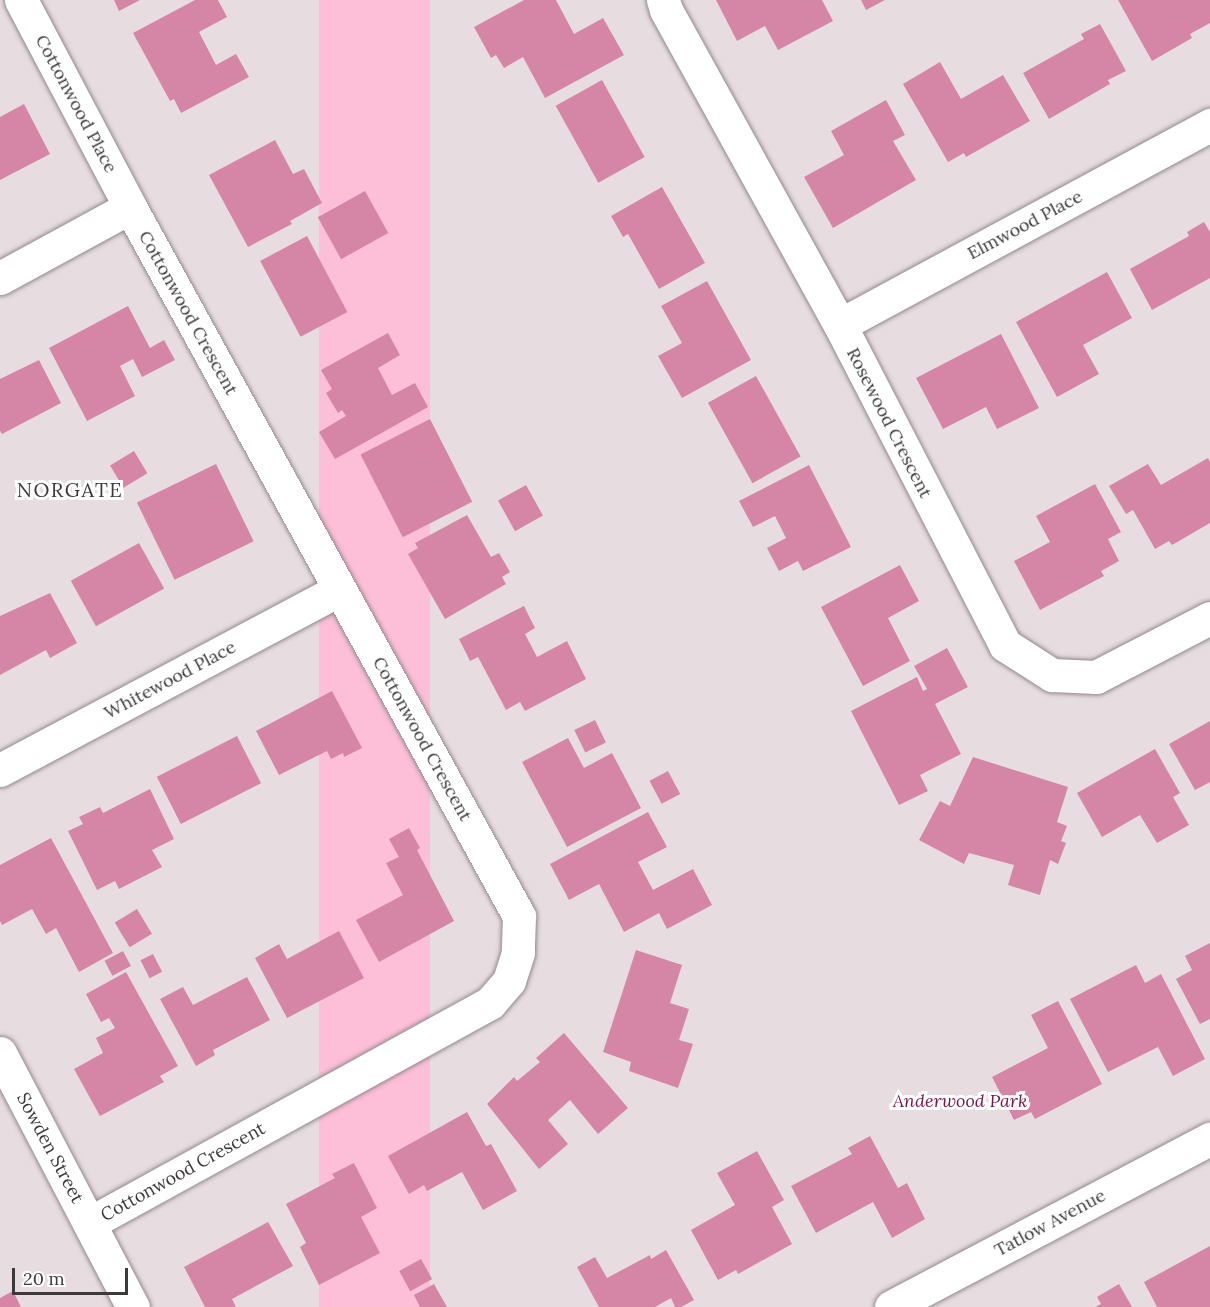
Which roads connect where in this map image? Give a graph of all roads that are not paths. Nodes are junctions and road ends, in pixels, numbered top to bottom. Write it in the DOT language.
graph roads {
  1 [pos="21,0"];
  2 [pos="663,0"];
  3 [pos="1210,125"];
  4 [pos="130,207"];
  5 [pos="0,278"];
  6 [pos="840,325"];
  7 [pos="339,590"];
  8 [pos="1210,618"];
  9 [pos="0,770"];
  10 [pos="0,1053"];
  11 [pos="1210,1139"];
  12 [pos="90,1223"];
  13 [pos="133,1307"];
  14 [pos="891,1307"];
  1 -- 4 [label="street, Cottonwood Place"];
  2 -- 6 [label="street, Rosewood Crescent"];
  3 -- 6 [label="street, Elmwood Place"];
  4 -- 5 [label="street"];
  4 -- 7 [label="street, Cottonwood Crescent"];
  6 -- 8 [label="street, Rosewood Crescent"];
  7 -- 9 [label="street, Whitewood Place"];
  7 -- 12 [label="street, Cottonwood Crescent"];
  10 -- 12 [label="street, Sowden Street"];
  11 -- 14 [label="street, Tatlow Avenue"];
  12 -- 13 [label="street, Sowden Street"];
}
